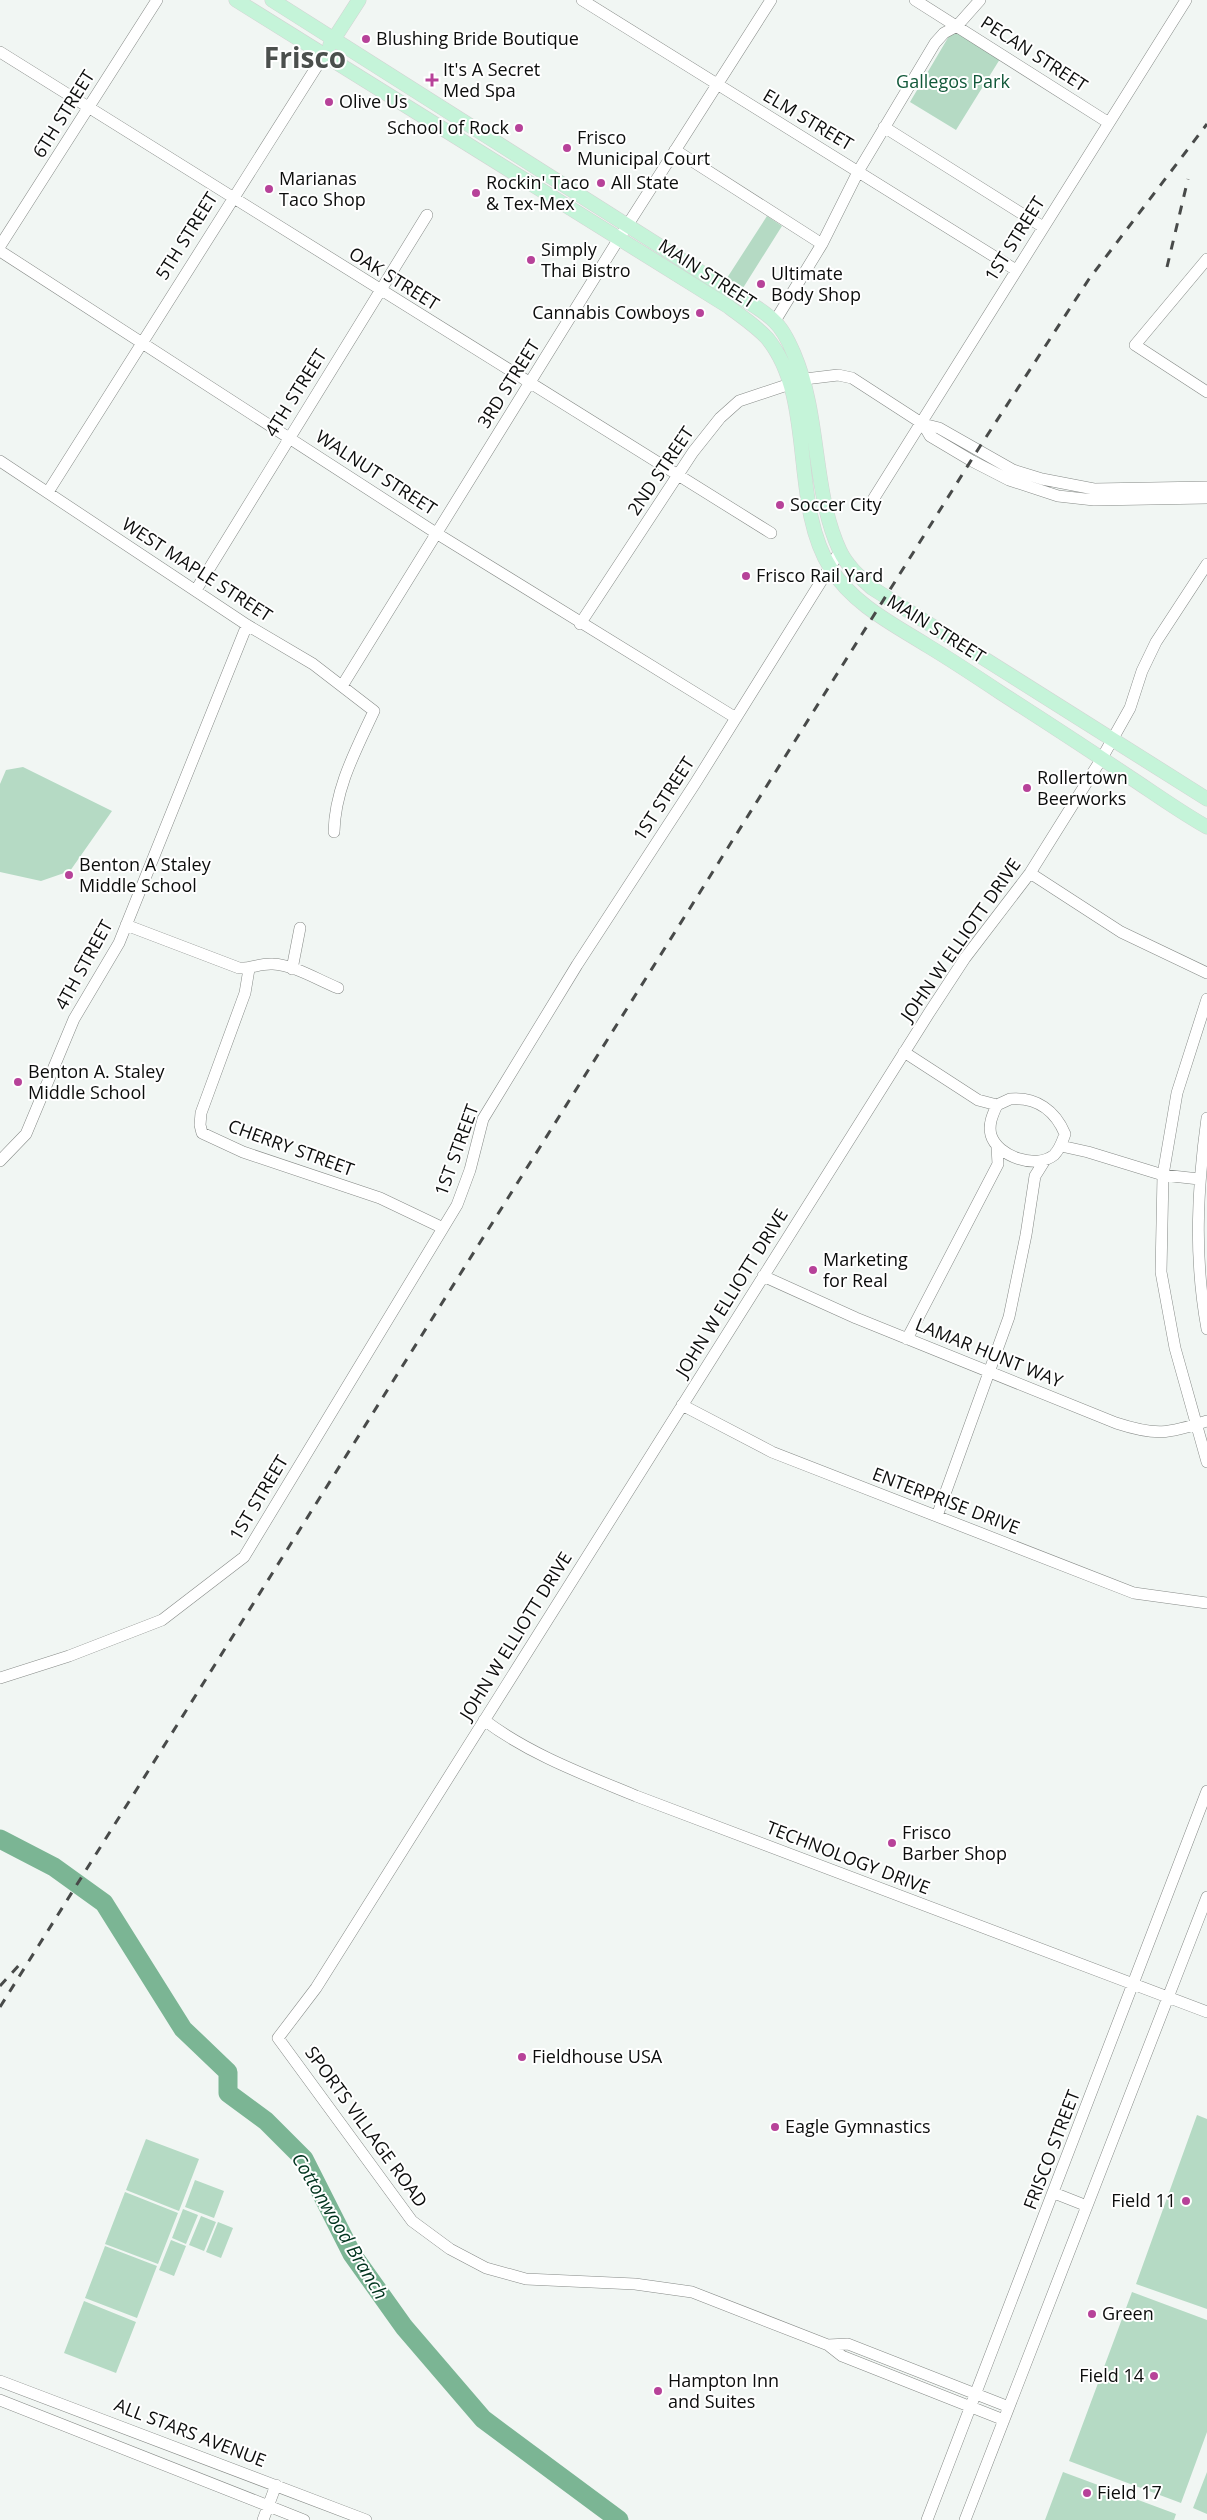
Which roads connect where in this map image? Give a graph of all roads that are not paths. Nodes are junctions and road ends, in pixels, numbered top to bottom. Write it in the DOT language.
graph roads {
  1 [pos="157,0"];
  2 [pos="236,0"];
  3 [pos="272,0"];
  4 [pos="359,0"];
  5 [pos="582,0"];
  6 [pos="771,0"];
  7 [pos="915,0"];
  8 [pos="980,0"];
  9 [pos="1186,0"];
  10 [pos="957,26"];
  11 [pos="334,39"];
  12 [pos="0,52"];
  13 [pos="324,54"];
  14 [pos="717,85"];
  15 [pos="88,109"];
  16 [pos="1108,123"];
  17 [pos="884,127"];
  18 [pos="675,150"];
  19 [pos="859,170"];
  20 [pos="233,199"];
  21 [pos="427,215"];
  22 [pos="627,226"];
  23 [pos="1043,227"];
  24 [pos="618,240"];
  25 [pos="822,244"];
  26 [pos="0,246"];
  27 [pos="0,251"];
  28 [pos="1207,259"];
  29 [pos="1016,270"];
  30 [pos="380,290"];
  31 [pos="775,321"];
  32 [pos="142,343"];
  33 [pos="805,379"];
  34 [pos="530,384"];
  35 [pos="789,384"];
  36 [pos="1207,392"];
  37 [pos="922,424"];
  38 [pos="289,437"];
  39 [pos="0,461"];
  40 [pos="678,475"];
  41 [pos="1207,487"];
  42 [pos="48,492"];
  43 [pos="874,498"];
  44 [pos="1207,498"];
  45 [pos="436,533"];
  46 [pos="771,533"];
  47 [pos="840,551"];
  48 [pos="1207,564"];
  49 [pos="831,568"];
  50 [pos="196,590"];
  51 [pos="580,624"];
  52 [pos="247,625"];
  53 [pos="342,686"];
  54 [pos="736,718"];
  55 [pos="1112,741"];
  56 [pos="1102,758"];
  57 [pos="1207,799"];
  58 [pos="1207,827"];
  59 [pos="334,832"];
  60 [pos="1030,873"];
  61 [pos="126,925"];
  62 [pos="300,928"];
  63 [pos="249,969"];
  64 [pos="292,969"];
  65 [pos="1207,973"];
  66 [pos="338,988"];
  67 [pos="1207,999"];
  68 [pos="904,1052"];
  69 [pos="978,1100"];
  70 [pos="997,1105"];
  71 [pos="1207,1118"];
  72 [pos="990,1119"];
  73 [pos="1065,1134"];
  74 [pos="1061,1146"];
  75 [pos="997,1147"];
  76 [pos="1088,1152"];
  77 [pos="1015,1158"];
  78 [pos="1028,1160"];
  79 [pos="1045,1160"];
  80 [pos="0,1161"];
  81 [pos="998,1164"];
  82 [pos="1163,1175"];
  83 [pos="1035,1176"];
  84 [pos="1199,1179"];
  85 [pos="443,1228"];
  86 [pos="763,1276"];
  87 [pos="1207,1329"];
  88 [pos="907,1339"];
  89 [pos="990,1373"];
  90 [pos="682,1405"];
  91 [pos="1202,1423"];
  92 [pos="1207,1462"];
  93 [pos="938,1516"];
  94 [pos="1207,1603"];
  95 [pos="0,1678"];
  96 [pos="484,1720"];
  97 [pos="1207,1791"];
  98 [pos="1207,1897"];
  99 [pos="1132,1985"];
  100 [pos="1167,1997"];
  101 [pos="1207,2012"];
  102 [pos="278,2038"];
  103 [pos="1054,2193"];
  104 [pos="1087,2206"];
  105 [pos="828,2345"];
  106 [pos="0,2381"];
  107 [pos="976,2394"];
  108 [pos="0,2400"];
  109 [pos="1009,2406"];
  110 [pos="971,2407"];
  111 [pos="1004,2420"];
  112 [pos="276,2485"];
  113 [pos="268,2506"];
  114 [pos="263,2520"];
  115 [pos="304,2520"];
  116 [pos="366,2520"];
  117 [pos="927,2520"];
  118 [pos="965,2520"];
  1 -- 15 [label="street, 6TH STREET"];
  2 -- 13 [label="main road, MAIN STREET"];
  3 -- 11 [label="main road, MAIN STREET"];
  4 -- 11 [label="main road, 5TH STREET"];
  5 -- 14 [label="street, ELM STREET"];
  6 -- 14 [label="street, 3RD STREET"];
  7 -- 10 [label="street, PECAN STREET"];
  8 -- 10 [label="street"];
  9 -- 16 [label="street, 1ST STREET"];
  10 -- 16 [label="street, PECAN STREET"];
  10 -- 17 [label="street"];
  11 -- 13 [label="main road, 5TH STREET"];
  11 -- 22 [label="main road, MAIN STREET"];
  12 -- 15 [label="street, OAK STREET"];
  13 -- 20 [label="street, 5TH STREET"];
  13 -- 24 [label="main road, MAIN STREET"];
  14 -- 18 [label="street, 3RD STREET"];
  14 -- 19 [label="street, ELM STREET"];
  15 -- 20 [label="street, OAK STREET"];
  15 -- 26 [label="street, 6TH STREET"];
  16 -- 23 [label="street, 1ST STREET"];
  17 -- 19 [label="street"];
  17 -- 23 [label="street"];
  18 -- 22 [label="street, 3RD STREET"];
  18 -- 25 [label="street"];
  19 -- 25 [label="street"];
  19 -- 29 [label="street, ELM STREET"];
  20 -- 30 [label="street, OAK STREET"];
  20 -- 32 [label="street, 5TH STREET"];
  21 -- 30 [label="street, 4TH STREET"];
  22 -- 24 [label="street, 3RD STREET"];
  22 -- 31 [label="main road, MAIN STREET"];
  23 -- 29 [label="street, 1ST STREET"];
  24 -- 34 [label="street, 3RD STREET"];
  24 -- 35 [label="main road, MAIN STREET"];
  25 -- 31 [label="street"];
  27 -- 32 [label="street, WALNUT STREET"];
  28 -- 36 [label="street"];
  29 -- 37 [label="street, 1ST STREET"];
  30 -- 34 [label="street, OAK STREET"];
  30 -- 38 [label="street, 4TH STREET"];
  31 -- 33 [label="main road, MAIN STREET"];
  32 -- 38 [label="street, WALNUT STREET"];
  32 -- 42 [label="street, 5TH STREET"];
  33 -- 35 [label="street, 2ND STREET"];
  33 -- 37 [label="street, 2ND STREET"];
  33 -- 47 [label="main road, MAIN STREET"];
  34 -- 40 [label="street, OAK STREET"];
  34 -- 45 [label="street, 3RD STREET"];
  35 -- 40 [label="street, 2ND STREET"];
  35 -- 49 [label="main road, MAIN STREET"];
  37 -- 41 [label="street"];
  37 -- 43 [label="street, 1ST STREET"];
  37 -- 44 [label="street"];
  38 -- 45 [label="street, WALNUT STREET"];
  38 -- 50 [label="street, 4TH STREET"];
  39 -- 42 [label="street, WEST MAPLE STREET"];
  40 -- 46 [label="street, OAK STREET"];
  40 -- 51 [label="street, 2ND STREET"];
  42 -- 50 [label="street, WEST MAPLE STREET"];
  45 -- 51 [label="street, WALNUT STREET"];
  45 -- 53 [label="street, 3RD STREET"];
  47 -- 49 [label="street, 1ST STREET"];
  47 -- 55 [label="main road, MAIN STREET"];
  48 -- 55 [label="street, JOHN W ELLIOTT DRIVE"];
  49 -- 54 [label="street, 1ST STREET"];
  49 -- 56 [label="main road, MAIN STREET"];
  50 -- 52 [label="street, WEST MAPLE STREET"];
  51 -- 54 [label="street, WALNUT STREET"];
  52 -- 53 [label="street, WEST MAPLE STREET"];
  52 -- 61 [label="street, 4TH STREET"];
  53 -- 59 [label="street, WEST MAPLE STREET"];
  54 -- 85 [label="street, 1ST STREET"];
  55 -- 56 [label="street, JOHN W ELLIOTT DRIVE"];
  55 -- 57 [label="main road, MAIN STREET"];
  56 -- 58 [label="main road, MAIN STREET"];
  56 -- 60 [label="street, JOHN W ELLIOTT DRIVE"];
  60 -- 65 [label="street"];
  60 -- 68 [label="street, JOHN W ELLIOTT DRIVE"];
  61 -- 63 [label="street"];
  61 -- 80 [label="street, 4TH STREET"];
  62 -- 64 [label="street"];
  63 -- 64 [label="street"];
  63 -- 85 [label="street, CHERRY STREET"];
  64 -- 66 [label="street"];
  67 -- 82 [label="street"];
  68 -- 69 [label="street"];
  68 -- 86 [label="street, JOHN W ELLIOTT DRIVE"];
  69 -- 70 [label="street"];
  69 -- 72 [label="street"];
  70 -- 72 [label="street"];
  70 -- 73 [label="street"];
  71 -- 84 [label="street"];
  72 -- 75 [label="street"];
  73 -- 74 [label="street"];
  73 -- 76 [label="street"];
  74 -- 76 [label="street"];
  74 -- 79 [label="street"];
  75 -- 77 [label="street"];
  75 -- 81 [label="street"];
  76 -- 82 [label="street"];
  77 -- 78 [label="street"];
  77 -- 81 [label="street"];
  78 -- 79 [label="street"];
  78 -- 83 [label="street"];
  79 -- 83 [label="street"];
  81 -- 88 [label="street"];
  82 -- 84 [label="street"];
  82 -- 91 [label="street"];
  83 -- 89 [label="street"];
  84 -- 87 [label="street"];
  85 -- 95 [label="street, 1ST STREET"];
  86 -- 88 [label="street, LAMAR HUNT WAY"];
  86 -- 90 [label="street, JOHN W ELLIOTT DRIVE"];
  88 -- 89 [label="street, LAMAR HUNT WAY"];
  89 -- 91 [label="street, LAMAR HUNT WAY"];
  89 -- 93 [label="street"];
  90 -- 93 [label="street, ENTERPRISE DRIVE"];
  90 -- 96 [label="street, JOHN W ELLIOTT DRIVE"];
  91 -- 92 [label="street"];
  93 -- 94 [label="street, ENTERPRISE DRIVE"];
  96 -- 99 [label="street, TECHNOLOGY DRIVE"];
  96 -- 102 [label="street, JOHN W ELLIOTT DRIVE"];
  97 -- 99 [label="street, FRISCO STREET"];
  98 -- 100 [label="street"];
  99 -- 100 [label="street, TECHNOLOGY DRIVE"];
  99 -- 103 [label="street, FRISCO STREET"];
  100 -- 101 [label="street, TECHNOLOGY DRIVE"];
  100 -- 104 [label="street"];
  102 -- 105 [label="street, SPORTS VILLAGE ROAD"];
  103 -- 104 [label="street"];
  103 -- 107 [label="street, FRISCO STREET"];
  104 -- 109 [label="street"];
  105 -- 107 [label="street, SPORTS VILLAGE ROAD"];
  105 -- 110 [label="street, SPORTS VILLAGE ROAD"];
  106 -- 112 [label="street, ALL STARS AVENUE"];
  107 -- 109 [label="street, SPORTS VILLAGE ROAD"];
  107 -- 110 [label="street, FRISCO STREET"];
  108 -- 113 [label="street"];
  109 -- 111 [label="street"];
  110 -- 111 [label="street, SPORTS VILLAGE ROAD"];
  110 -- 117 [label="street, FRISCO STREET"];
  111 -- 118 [label="street"];
  112 -- 113 [label="street"];
  112 -- 116 [label="street, ALL STARS AVENUE"];
  113 -- 114 [label="street"];
  113 -- 115 [label="street"];
}
